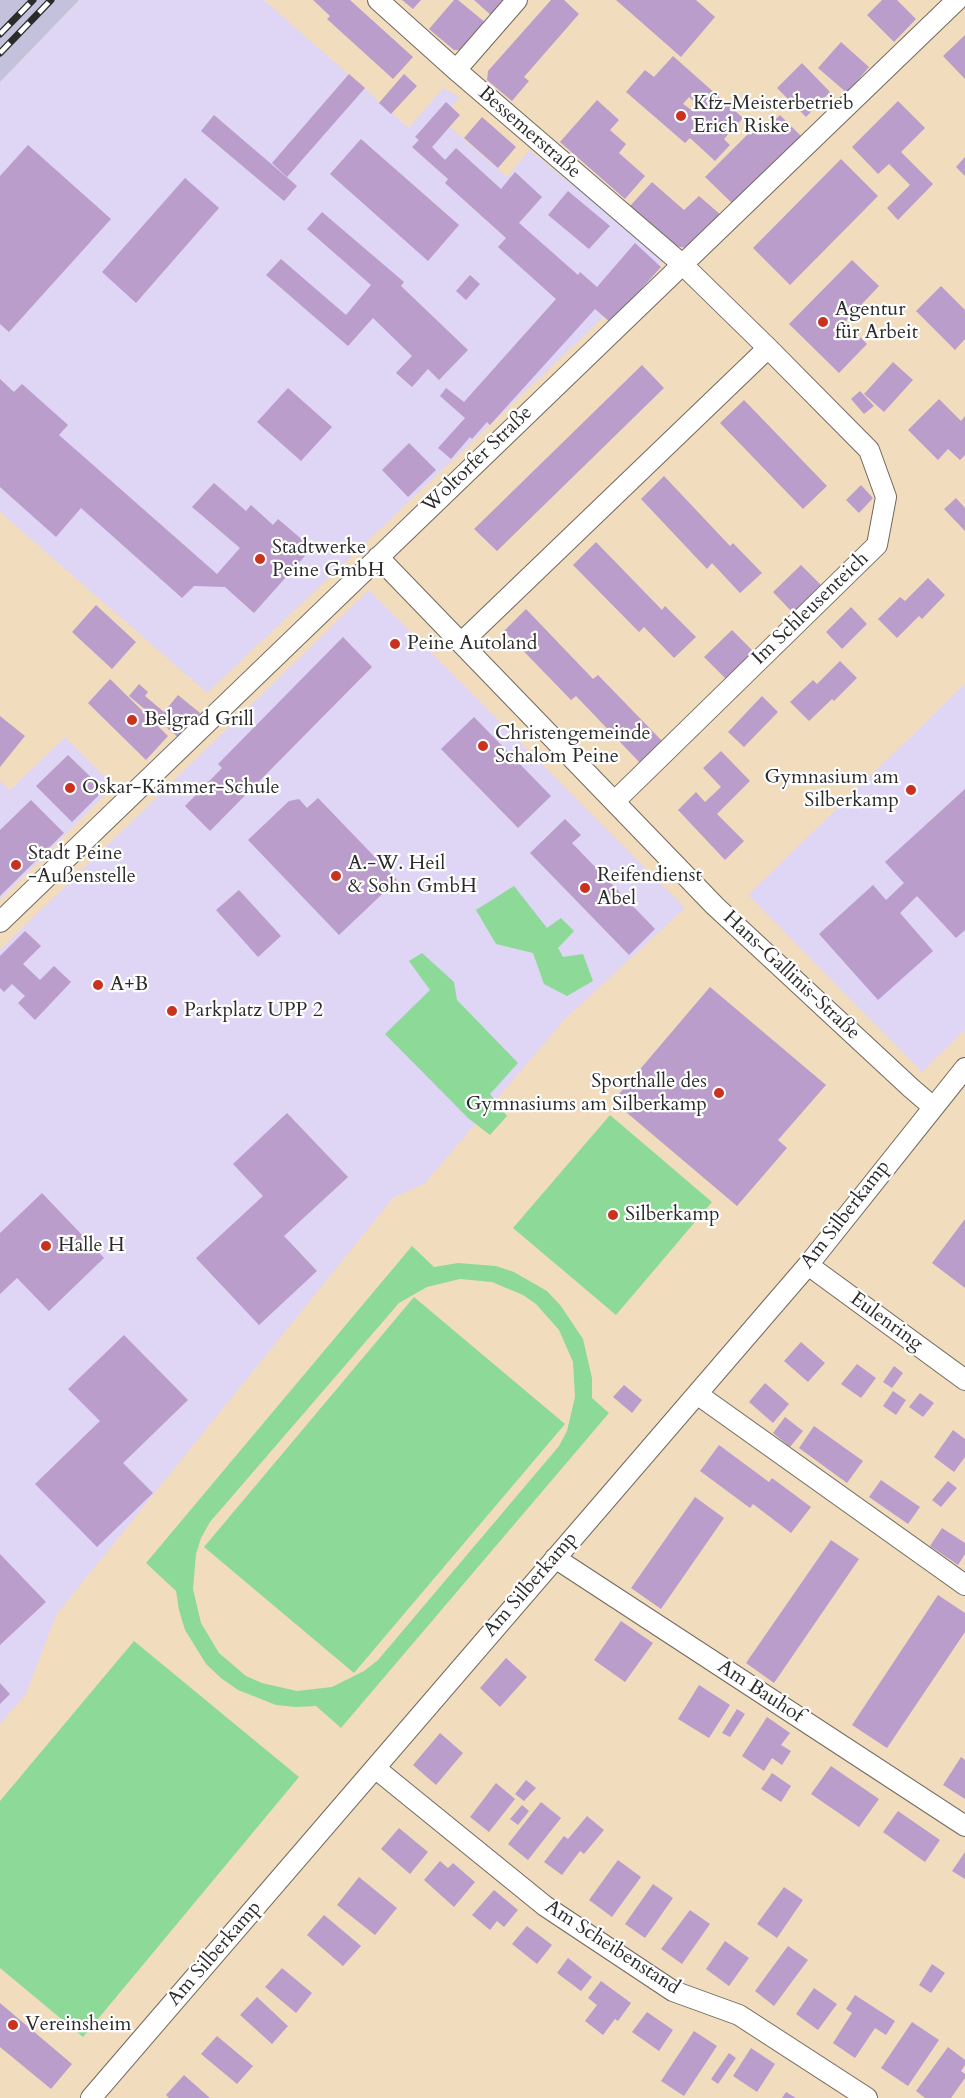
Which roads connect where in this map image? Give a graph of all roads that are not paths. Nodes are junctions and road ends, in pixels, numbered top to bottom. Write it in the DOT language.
graph roads {
  1 [pos="378,0"];
  2 [pos="517,0"];
  3 [pos="957,0"];
  4 [pos="456,70"];
  5 [pos="682,264"];
  6 [pos="768,348"];
  7 [pos="378,557"];
  8 [pos="462,642"];
  9 [pos="615,801"];
  10 [pos="0,922"];
  11 [pos="965,1068"];
  12 [pos="932,1106"];
  13 [pos="808,1265"];
  14 [pos="965,1380"];
  15 [pos="697,1394"];
  16 [pos="555,1558"];
  17 [pos="965,1585"];
  18 [pos="375,1768"];
  19 [pos="965,1826"];
  20 [pos="91,2098"];
  21 [pos="867,2098"];
  1 -- 4 [label="street, Bessemerstraße"];
  2 -- 4 [label="street"];
  3 -- 5 [label="street, Woltorfer Straße"];
  4 -- 5 [label="street, Bessemerstraße"];
  5 -- 6 [label="street, Im Schleusenteich"];
  5 -- 7 [label="street, Woltorfer Straße"];
  6 -- 8 [label="street"];
  6 -- 9 [label="street, Im Schleusenteich"];
  7 -- 8 [label="street, Hans-Gallinis-Straße"];
  7 -- 10 [label="street, Woltorfer Straße"];
  8 -- 9 [label="street, Hans-Gallinis-Straße"];
  9 -- 12 [label="street, Hans-Gallinis-Straße"];
  11 -- 12 [label="street, Am Silberkamp"];
  12 -- 13 [label="street, Am Silberkamp"];
  13 -- 14 [label="street, Eulenring"];
  13 -- 15 [label="street, Am Silberkamp"];
  15 -- 16 [label="street, Am Silberkamp"];
  15 -- 17 [label="street"];
  16 -- 18 [label="street, Am Silberkamp"];
  16 -- 19 [label="street, Am Bauhof"];
  18 -- 20 [label="street, Am Silberkamp"];
  18 -- 21 [label="street, Am Scheibenstand"];
}
